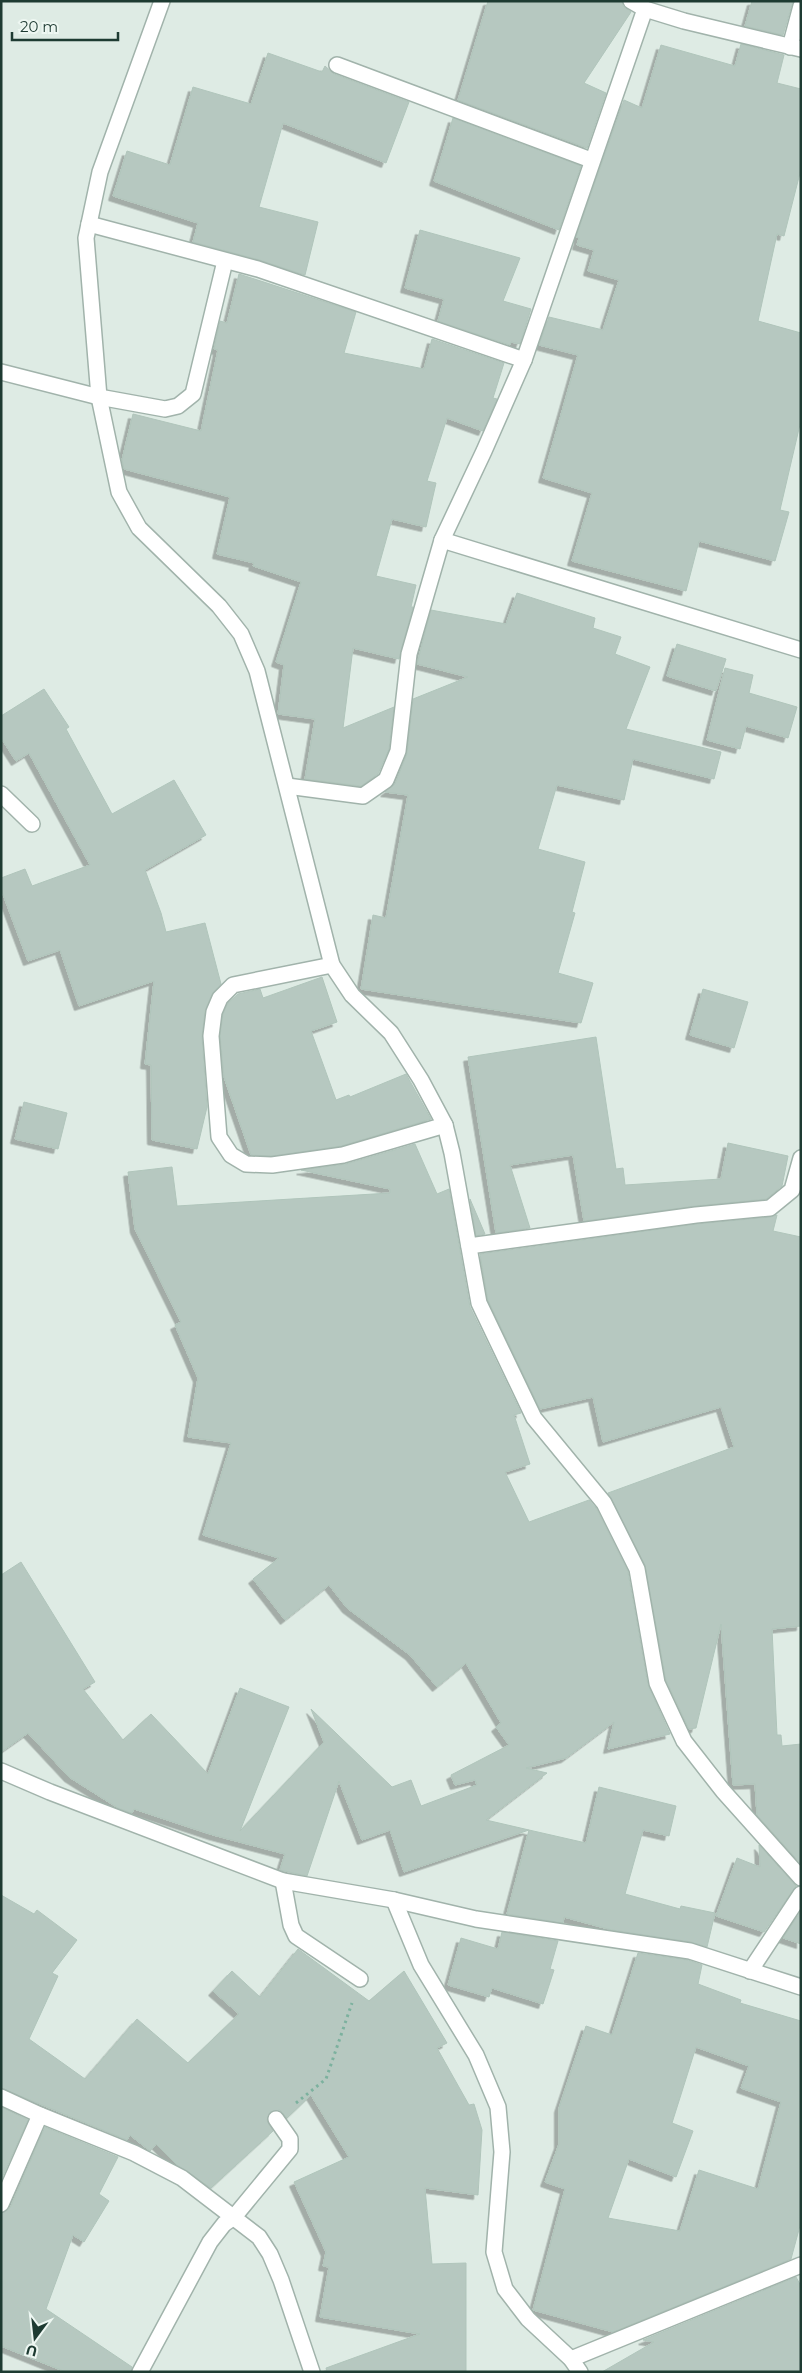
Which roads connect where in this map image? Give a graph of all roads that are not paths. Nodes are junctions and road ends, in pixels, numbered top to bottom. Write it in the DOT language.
graph roads {
  1 [pos="162,1"];
  2 [pos="631,1"];
  3 [pos="801,6"];
  4 [pos="645,9"];
  5 [pos="796,48"];
  6 [pos="337,64"];
  7 [pos="592,160"];
  8 [pos="89,224"];
  9 [pos="225,261"];
  10 [pos="524,360"];
  11 [pos="1,372"];
  12 [pos="99,397"];
  13 [pos="442,540"];
  14 [pos="801,650"];
  15 [pos="287,786"];
  16 [pos="1,794"];
  17 [pos="32,824"];
  18 [pos="332,965"];
  19 [pos="445,1125"];
  20 [pos="801,1158"];
  21 [pos="482,1244"];
  22 [pos="1,1771"];
  23 [pos="801,1878"];
  24 [pos="282,1881"];
  25 [pos="801,1894"];
  26 [pos="394,1900"];
  27 [pos="750,1971"];
  28 [pos="360,1979"];
  29 [pos="801,1987"];
  30 [pos="1,2097"];
  31 [pos="40,2115"];
  32 [pos="276,2119"];
  33 [pos="1,2204"];
  34 [pos="234,2216"];
  35 [pos="801,2265"];
  36 [pos="571,2359"];
  37 [pos="140,2372"];
  38 [pos="312,2372"];
  39 [pos="580,2372"];
  1 -- 8 [label="street"];
  2 -- 4 [label="street"];
  3 -- 5 [label="street"];
  4 -- 5 [label="street"];
  4 -- 7 [label="street"];
  6 -- 7 [label="street"];
  7 -- 10 [label="street"];
  8 -- 9 [label="street"];
  8 -- 12 [label="street"];
  9 -- 10 [label="street"];
  9 -- 12 [label="street"];
  10 -- 13 [label="street"];
  11 -- 12 [label="street"];
  12 -- 15 [label="street"];
  13 -- 14 [label="street"];
  13 -- 15 [label="street"];
  15 -- 18 [label="street"];
  16 -- 17 [label="street"];
  18 -- 19 [label="street"];
  18 -- 19 [label="street"];
  19 -- 21 [label="street"];
  20 -- 21 [label="street"];
  21 -- 23 [label="street"];
  22 -- 24 [label="street"];
  24 -- 26 [label="street"];
  24 -- 28 [label="street"];
  25 -- 27 [label="street"];
  26 -- 27 [label="street"];
  26 -- 36 [label="street"];
  27 -- 29 [label="street"];
  30 -- 31 [label="street"];
  31 -- 33 [label="street"];
  31 -- 34 [label="street"];
  32 -- 34 [label="street"];
  34 -- 37 [label="street"];
  34 -- 38 [label="street"];
  35 -- 36 [label="street"];
  36 -- 39 [label="street"];
}
